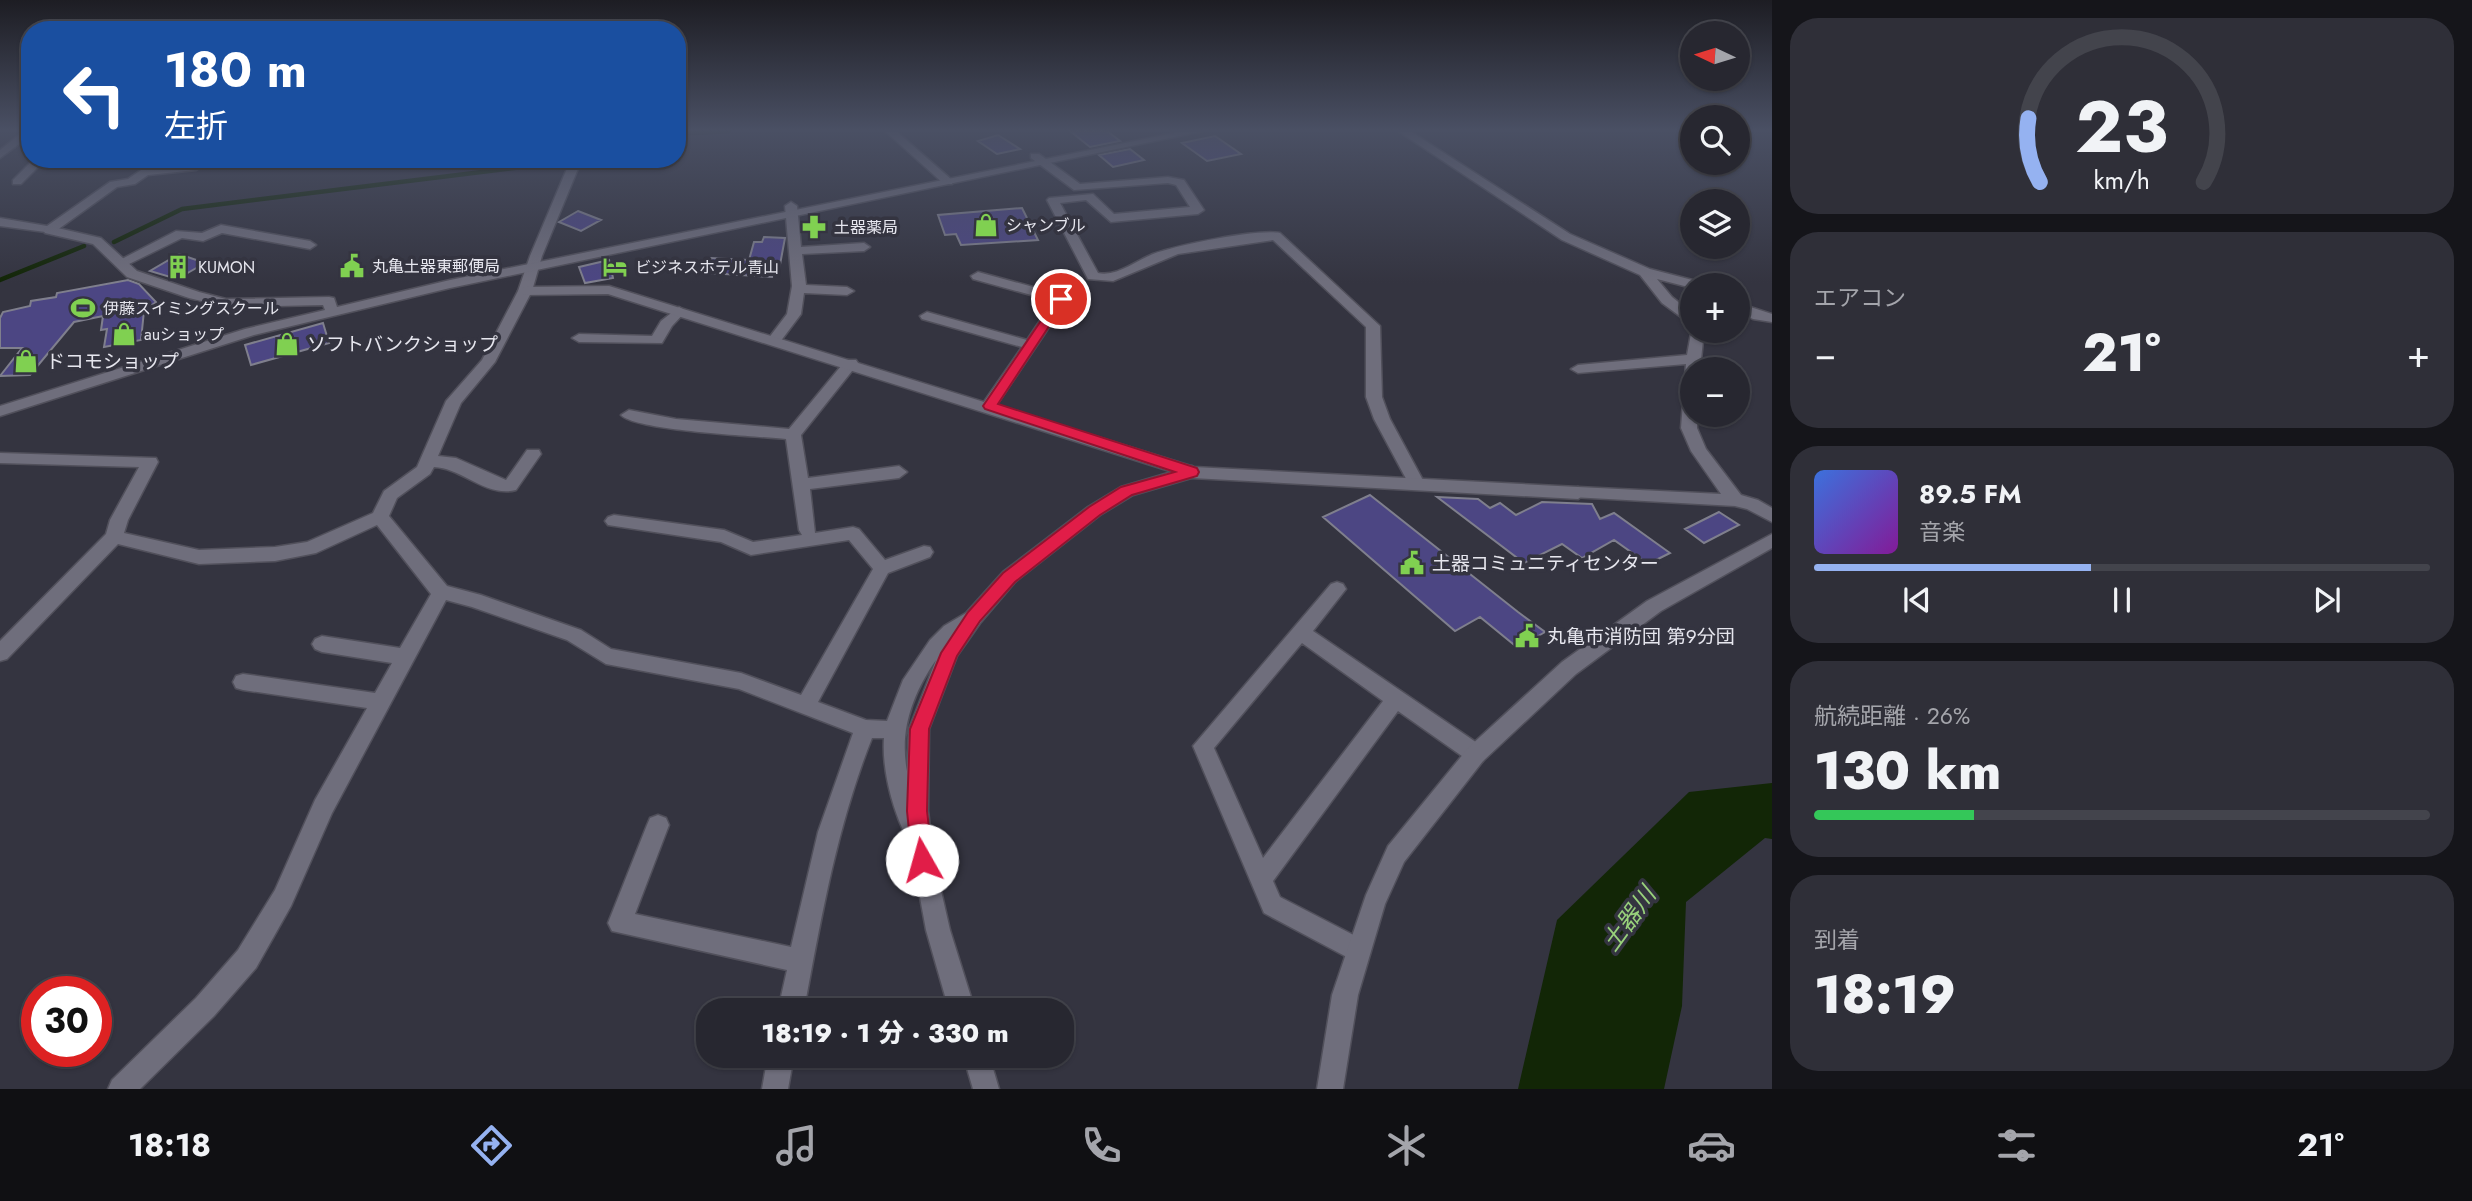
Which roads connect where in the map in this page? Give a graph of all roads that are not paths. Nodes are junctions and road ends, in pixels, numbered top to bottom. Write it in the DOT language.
graph roads {
  1 [pos="131,182"];
  2 [pos="567,182"];
  3 [pos="930,182"];
  4 [pos="1069,182"];
  5 [pos="1155,182"];
  6 [pos="1179,182"];
  7 [pos="1481,182"];
  8 [pos="1083,192"];
  9 [pos="792,210"];
  10 [pos="233,221"];
  11 [pos="0,222"];
  12 [pos="221,229"];
  13 [pos="50,230"];
  14 [pos="310,245"];
  15 [pos="864,247"];
  16 [pos="796,251"];
  17 [pos="534,261"];
  18 [pos="122,262"];
  19 [pos="1645,272"];
  20 [pos="978,276"];
  21 [pos="1680,281"];
  22 [pos="799,289"];
  23 [pos="525,290"];
  24 [pos="847,291"];
  25 [pos="330,307"];
  26 [pos="1680,309"];
  27 [pos="679,311"];
  28 [pos="1750,312"];
  29 [pos="926,316"];
  30 [pos="1772,318"];
  31 [pos="579,338"];
  32 [pos="775,339"];
  33 [pos="1030,345"];
  34 [pos="851,363"];
  35 [pos="1680,367"];
  36 [pos="1578,369"];
  37 [pos="0,400"];
  38 [pos="989,406"];
  39 [pos="0,411"];
  40 [pos="629,415"];
  41 [pos="1689,427"];
  42 [pos="793,434"];
  43 [pos="533,454"];
  44 [pos="0,458"];
  45 [pos="429,461"];
  46 [pos="899,472"];
  47 [pos="1192,472"];
  48 [pos="1417,484"];
  49 [pos="801,485"];
  50 [pos="1735,500"];
  51 [pos="1772,516"];
  52 [pos="380,517"];
  53 [pos="614,522"];
  54 [pos="808,530"];
  55 [pos="114,537"];
  56 [pos="1772,540"];
  57 [pos="924,552"];
  58 [pos="882,568"];
  59 [pos="1337,589"];
  60 [pos="441,592"];
  61 [pos="974,617"];
  62 [pos="1300,632"];
  63 [pos="322,644"];
  64 [pos="0,653"];
  65 [pos="405,657"];
  66 [pos="243,682"];
  67 [pos="1396,698"];
  68 [pos="380,702"];
  69 [pos="805,706"];
  70 [pos="865,729"];
  71 [pos="896,730"];
  72 [pos="1476,754"];
  73 [pos="658,825"];
  74 [pos="922,860"];
  75 [pos="1261,879"];
  76 [pos="1358,950"];
  77 [pos="800,961"];
  78 [pos="792,998"];
  79 [pos="959,998"];
  80 [pos="779,1068"];
  81 [pos="980,1068"];
  82 [pos="121,1089"];
  83 [pos="775,1089"];
  84 [pos="986,1089"];
  85 [pos="1330,1089"];
  1 -- 13 [label="street"];
  2 -- 17 [label="street"];
  3 -- 9 [label="street"];
  4 -- 8 [label="street"];
  5 -- 8 [label="street"];
  6 -- 8 [label="street"];
  7 -- 19 [label="street"];
  8 -- 48 [label="street"];
  9 -- 16 [label="street"];
  9 -- 17 [label="street"];
  10 -- 12 [label="street"];
  11 -- 13 [label="street"];
  12 -- 14 [label="street"];
  12 -- 18 [label="street"];
  13 -- 18 [label="street"];
  15 -- 16 [label="street"];
  16 -- 22 [label="street"];
  17 -- 23 [label="street"];
  17 -- 25 [label="street"];
  18 -- 25 [label="street"];
  19 -- 21 [label="street"];
  19 -- 26 [label="street"];
  20 -- 33 [label="street"];
  22 -- 24 [label="street"];
  22 -- 32 [label="street"];
  23 -- 27 [label="street"];
  23 -- 45 [label="street"];
  25 -- 37 [label="street"];
  25 -- 39 [label="street"];
  27 -- 31 [label="street"];
  27 -- 32 [label="street"];
  28 -- 30 [label="street"];
  29 -- 33 [label="street"];
  32 -- 34 [label="street"];
  33 -- 38 [label="street"];
  34 -- 38 [label="street"];
  34 -- 42 [label="street"];
  35 -- 36 [label="street"];
  38 -- 47 [label="street"];
  40 -- 42 [label="street"];
  41 -- 50 [label="street"];
  42 -- 49 [label="street"];
  43 -- 45 [label="street"];
  44 -- 55 [label="street"];
  45 -- 52 [label="street"];
  46 -- 49 [label="street"];
  47 -- 48 [label="street"];
  47 -- 61 [label="street"];
  48 -- 50 [label="street"];
  49 -- 54 [label="street"];
  50 -- 51 [label="street"];
  52 -- 55 [label="street"];
  52 -- 60 [label="street"];
  53 -- 58 [label="street"];
  55 -- 64 [label="street"];
  56 -- 72 [label="street"];
  57 -- 58 [label="street"];
  58 -- 69 [label="street"];
  59 -- 62 [label="street"];
  60 -- 65 [label="street"];
  60 -- 69 [label="street"];
  61 -- 71 [label="street"];
  61 -- 74 [label="street"];
  62 -- 67 [label="street"];
  62 -- 75 [label="street"];
  63 -- 65 [label="street"];
  65 -- 68 [label="street"];
  66 -- 68 [label="street"];
  67 -- 72 [label="street"];
  67 -- 75 [label="street"];
  68 -- 82 [label="street"];
  69 -- 70 [label="street"];
  70 -- 71 [label="street"];
  70 -- 77 [label="street"];
  71 -- 74 [label="street"];
  72 -- 76 [label="street"];
  73 -- 77 [label="street"];
  74 -- 79 [label="street"];
  75 -- 76 [label="street"];
  76 -- 85 [label="street"];
  77 -- 78 [label="street"];
  80 -- 83 [label="street"];
  81 -- 84 [label="street"];
}
